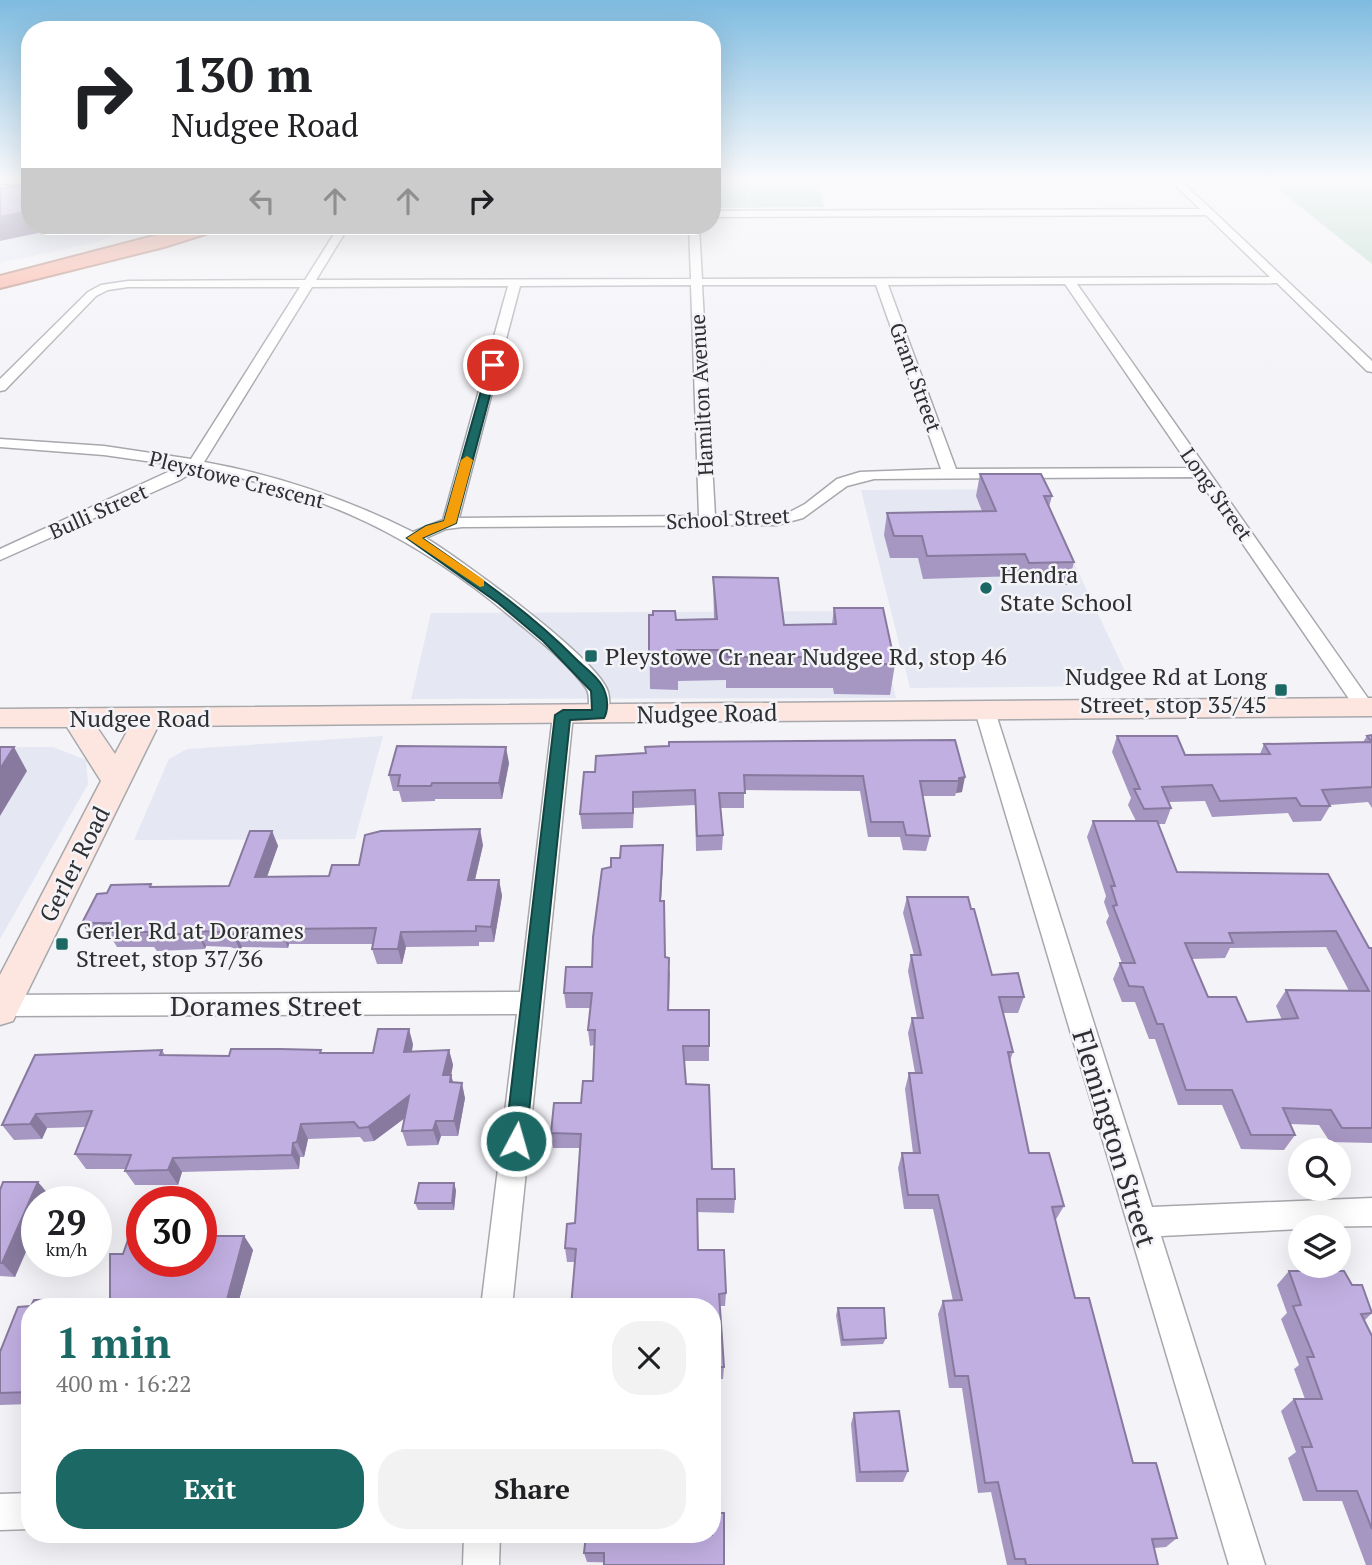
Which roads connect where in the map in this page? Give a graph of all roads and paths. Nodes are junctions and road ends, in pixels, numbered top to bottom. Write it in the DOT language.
graph roads {
  1 [pos="82,250"];
  2 [pos="95,250"];
  3 [pos="129,250"];
  4 [pos="329,250"];
  5 [pos="694,250"];
  6 [pos="1249,250"];
  7 [pos="0,269"];
  8 [pos="0,275"];
  9 [pos="1280,280"];
  10 [pos="1069,281"];
  11 [pos="0,282"];
  12 [pos="515,282"];
  13 [pos="695,282"];
  14 [pos="881,282"];
  15 [pos="309,283"];
  16 [pos="1372,368"];
  17 [pos="0,387"];
  18 [pos="0,443"];
  19 [pos="195,464"];
  20 [pos="950,472"];
  21 [pos="1202,472"];
  22 [pos="708,521"];
  23 [pos="450,523"];
  24 [pos="413,538"];
  25 [pos="0,555"];
  26 [pos="1368,708"];
  27 [pos="985,711"];
  28 [pos="599,714"];
  29 [pos="563,715"];
  30 [pos="0,718"];
  31 [pos="75,718"];
  32 [pos="148,718"];
  33 [pos="116,781"];
  34 [pos="531,1003"];
  35 [pos="1,1008"];
  36 [pos="1372,1212"];
  37 [pos="1140,1222"];
  38 [pos="498,1298"];
  39 [pos="21,1511"];
  40 [pos="0,1512"];
  41 [pos="482,1543"];
  42 [pos="481,1565"];
  43 [pos="1247,1565"];
  1 -- 7 [label="highway"];
  2 -- 8 [label="highway"];
  3 -- 11 [label="highway"];
  4 -- 15 [label="street"];
  5 -- 13 [label="street, Hamilton Avenue"];
  6 -- 9 [label="street"];
  9 -- 10 [label="street"];
  9 -- 16 [label="street"];
  10 -- 14 [label="street"];
  10 -- 21 [label="street, Long Street"];
  12 -- 13 [label="street"];
  12 -- 15 [label="street"];
  12 -- 23 [label="street"];
  13 -- 14 [label="street"];
  13 -- 22 [label="street, Hamilton Avenue"];
  14 -- 20 [label="street, Grant Street"];
  15 -- 17 [label="street"];
  15 -- 19 [label="street"];
  18 -- 19 [label="street, Pleystowe Crescent"];
  19 -- 24 [label="street, Pleystowe Crescent"];
  19 -- 25 [label="street, Bulli Street"];
  20 -- 21 [label="street, School Street"];
  20 -- 22 [label="street, School Street"];
  21 -- 26 [label="street, Long Street"];
  22 -- 23 [label="street, School Street"];
  23 -- 24 [label="street, School Street"];
  24 -- 28 [label="street, Pleystowe Crescent"];
  26 -- 27 [label="main road, Nudgee Road"];
  27 -- 28 [label="main road, Nudgee Road"];
  27 -- 37 [label="street, Flemington Street"];
  28 -- 29 [label="main road, Nudgee Road"];
  29 -- 32 [label="main road, Nudgee Road"];
  29 -- 34 [label="street"];
  30 -- 31 [label="main road, Nudgee Road"];
  31 -- 32 [label="main road, Nudgee Road"];
  31 -- 33 [label="main road"];
  32 -- 33 [label="main road, Gerler Road"];
  33 -- 35 [label="main road, Gerler Road"];
  34 -- 35 [label="street, Dorames Street"];
  34 -- 38 [label="street"];
  36 -- 37 [label="street"];
  37 -- 43 [label="street, Flemington Street"];
  39 -- 40 [label="street"];
  41 -- 42 [label="street"];
}
